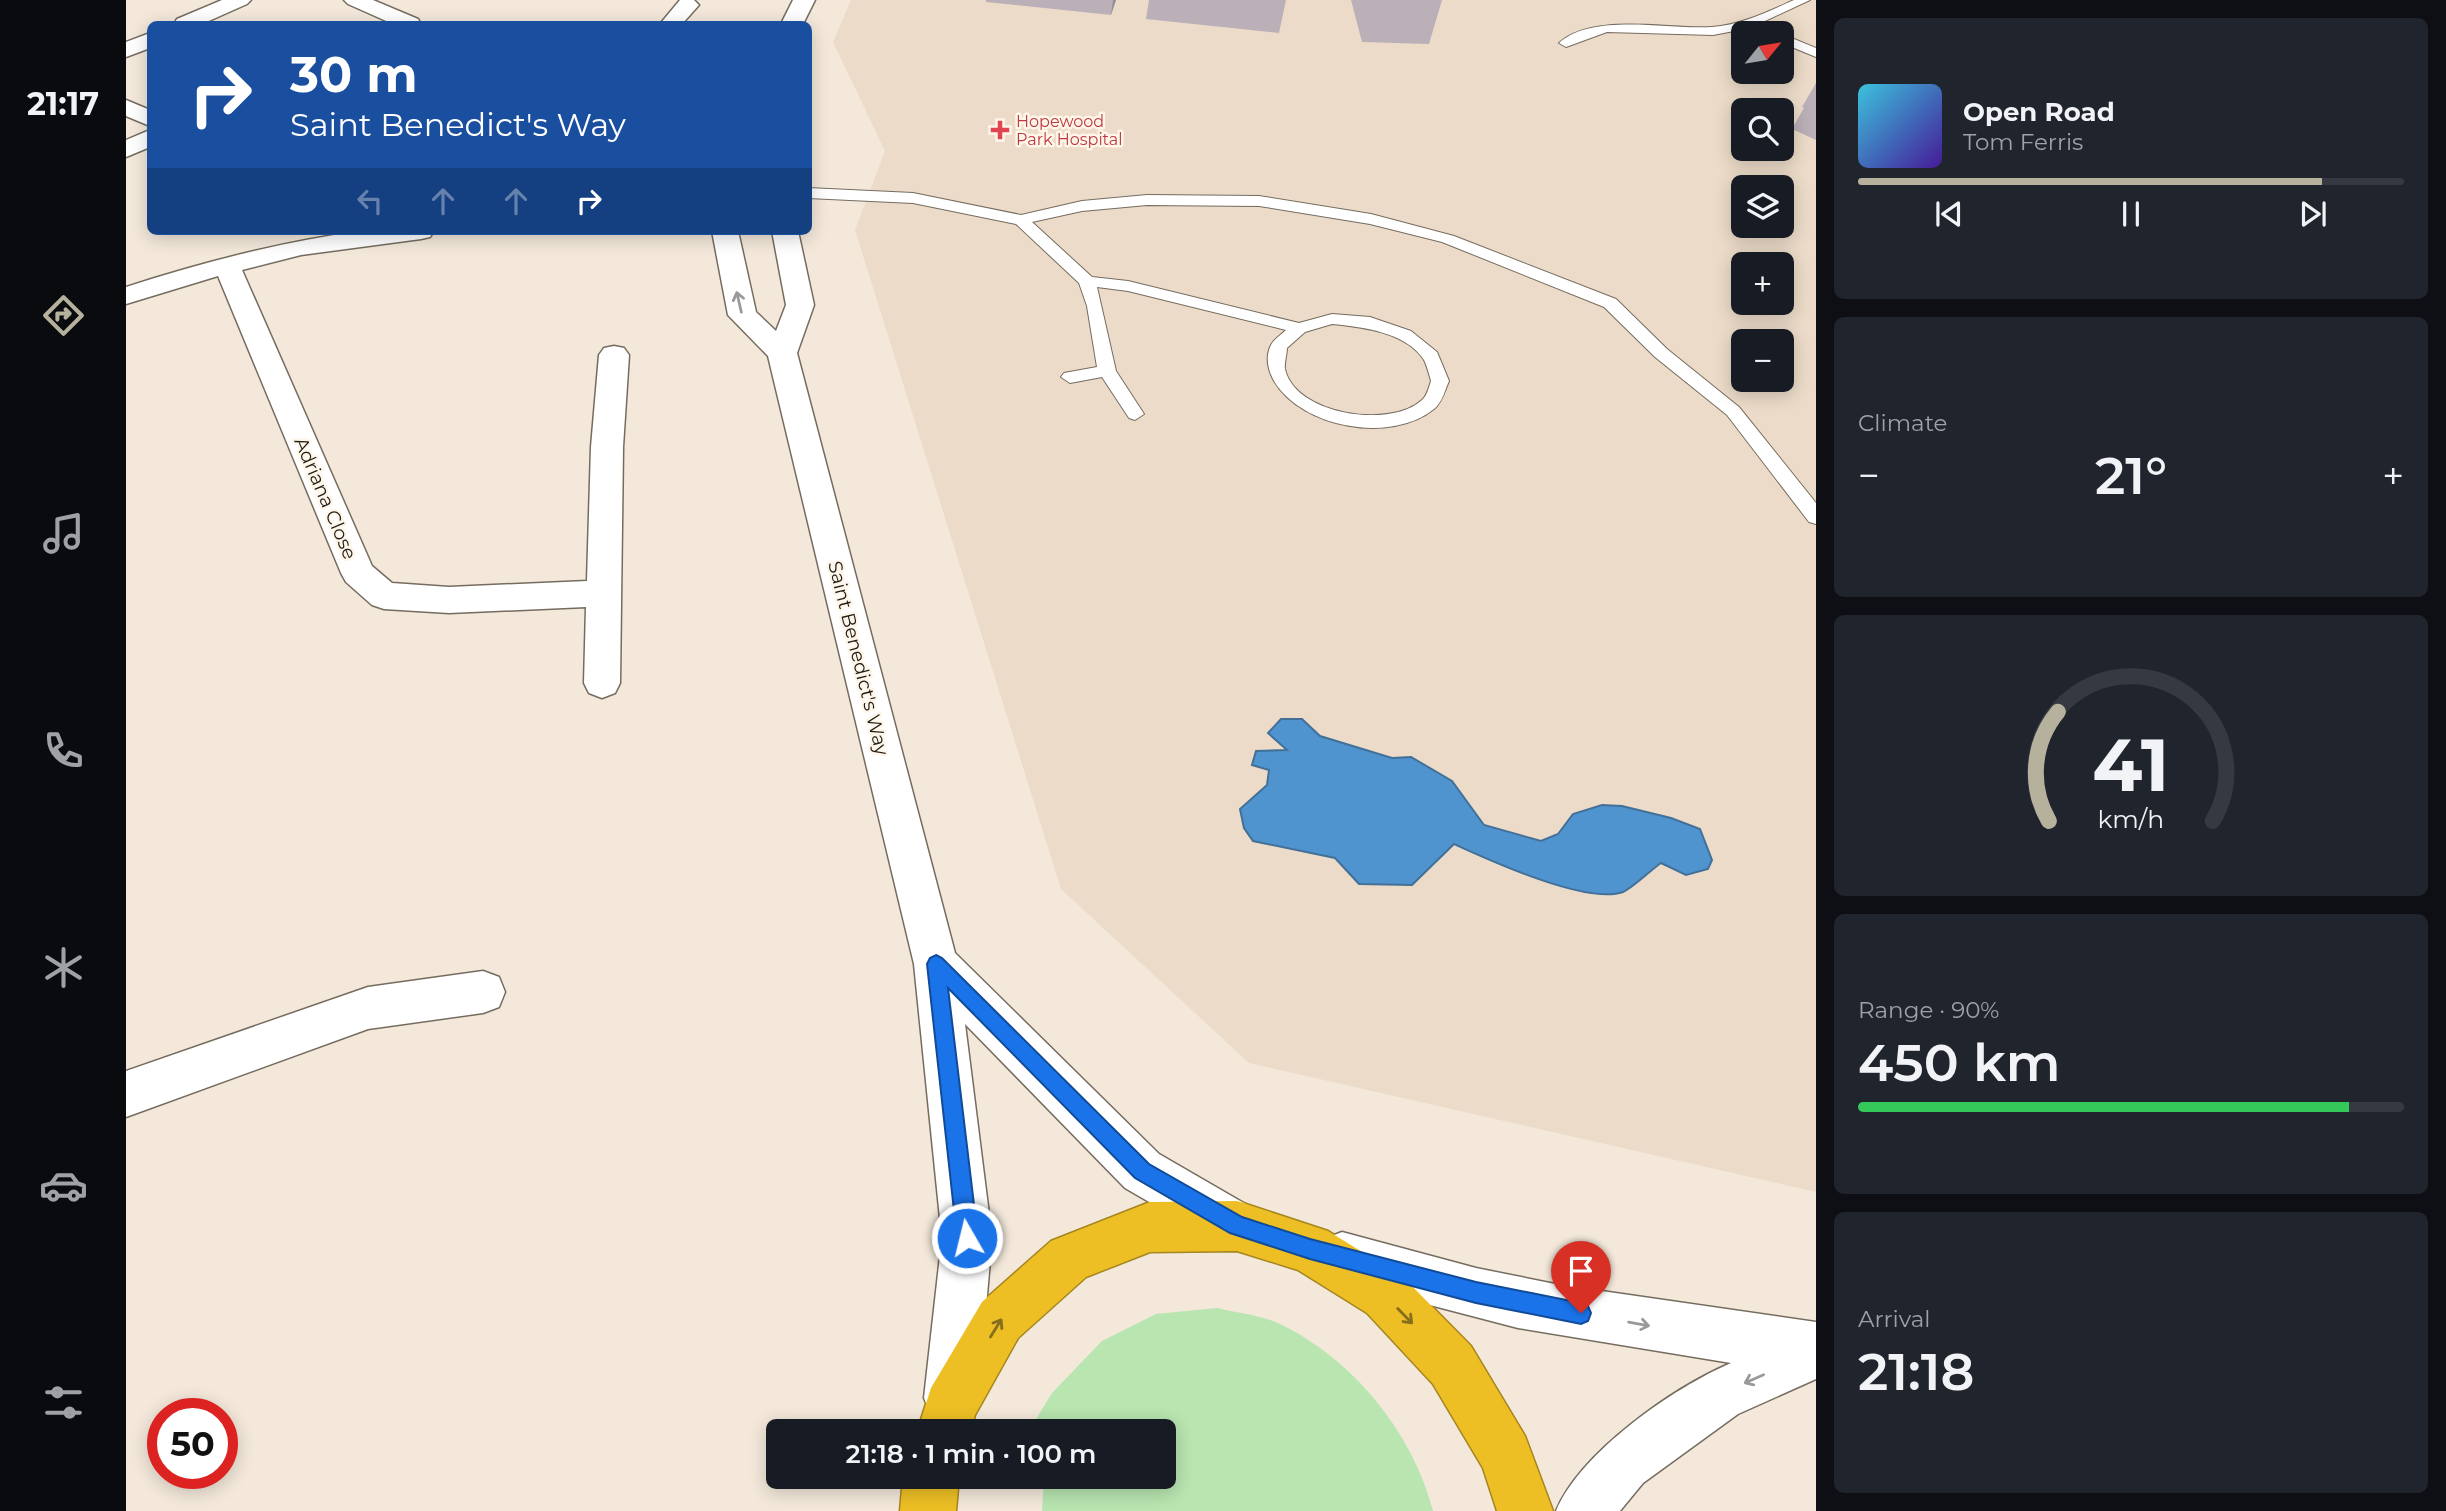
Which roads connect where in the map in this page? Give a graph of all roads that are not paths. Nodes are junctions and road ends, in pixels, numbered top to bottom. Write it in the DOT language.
graph roads {
  1 [pos="240,0"];
  2 [pos="355,0"];
  3 [pos="804,0"];
  4 [pos="1806,0"];
  5 [pos="1816,3"];
  6 [pos="688,5"];
  7 [pos="192,21"];
  8 [pos="403,21"];
  9 [pos="674,21"];
  10 [pos="794,21"];
  11 [pos="1757,21"];
  12 [pos="1731,28"];
  13 [pos="147,41"];
  14 [pos="1566,43"];
  15 [pos="1794,43"];
  16 [pos="126,50"];
  17 [pos="1816,53"];
  18 [pos="126,107"];
  19 [pos="147,118"];
  20 [pos="147,138"];
  21 [pos="126,149"];
  22 [pos="812,193"];
  23 [pos="1021,220"];
  24 [pos="391,235"];
  25 [pos="726,235"];
  26 [pos="786,235"];
  27 [pos="227,266"];
  28 [pos="1087,281"];
  29 [pos="126,296"];
  30 [pos="1299,328"];
  31 [pos="782,353"];
  32 [pos="614,355"];
  33 [pos="1107,371"];
  34 [pos="1070,377"];
  35 [pos="1135,414"];
  36 [pos="1816,517"];
  37 [pos="605,593"];
  38 [pos="602,683"];
  39 [pos="936,964"];
  40 [pos="483,992"];
  41 [pos="126,1094"];
  42 [pos="1237,1226"];
  43 [pos="1310,1249"];
  44 [pos="1816,1350"];
  45 [pos="947,1419"];
  46 [pos="930,1489"];
  47 [pos="928,1511"];
  48 [pos="1525,1511"];
  49 [pos="1584,1511"];
  1 -- 7 [label="main road"];
  2 -- 8 [label="main road"];
  3 -- 10 [label="main road"];
  4 -- 5 [label="lane"];
  4 -- 11 [label="lane"];
  6 -- 9 [label="main road"];
  12 -- 14 [label="lane"];
  13 -- 16 [label="main road"];
  15 -- 17 [label="lane"];
  18 -- 19 [label="main road"];
  20 -- 21 [label="main road"];
  22 -- 23 [label="lane"];
  23 -- 28 [label="lane"];
  23 -- 36 [label="lane"];
  24 -- 27 [label="main road"];
  31 -- 25 [label="main road, one-way"];
  26 -- 31 [label="main road"];
  27 -- 29 [label="main road"];
  27 -- 37 [label="main road, Adriana Close"];
  28 -- 30 [label="lane"];
  28 -- 33 [label="lane"];
  30 -- 30 [label="lane"];
  31 -- 39 [label="main road, Saint Benedict's Way"];
  32 -- 37 [label="main road"];
  33 -- 34 [label="lane"];
  33 -- 35 [label="lane"];
  37 -- 38 [label="main road"];
  39 -- 42 [label="main road"];
  39 -- 45 [label="main road, Saint Benedict's Way"];
  40 -- 41 [label="main road"];
  42 -- 43 [label="highway"];
  45 -- 42 [label="highway, one-way"];
  43 -- 44 [label="main road, one-way"];
  43 -- 48 [label="highway, one-way"];
  44 -- 49 [label="main road, one-way"];
  46 -- 47 [label="highway"];
}
